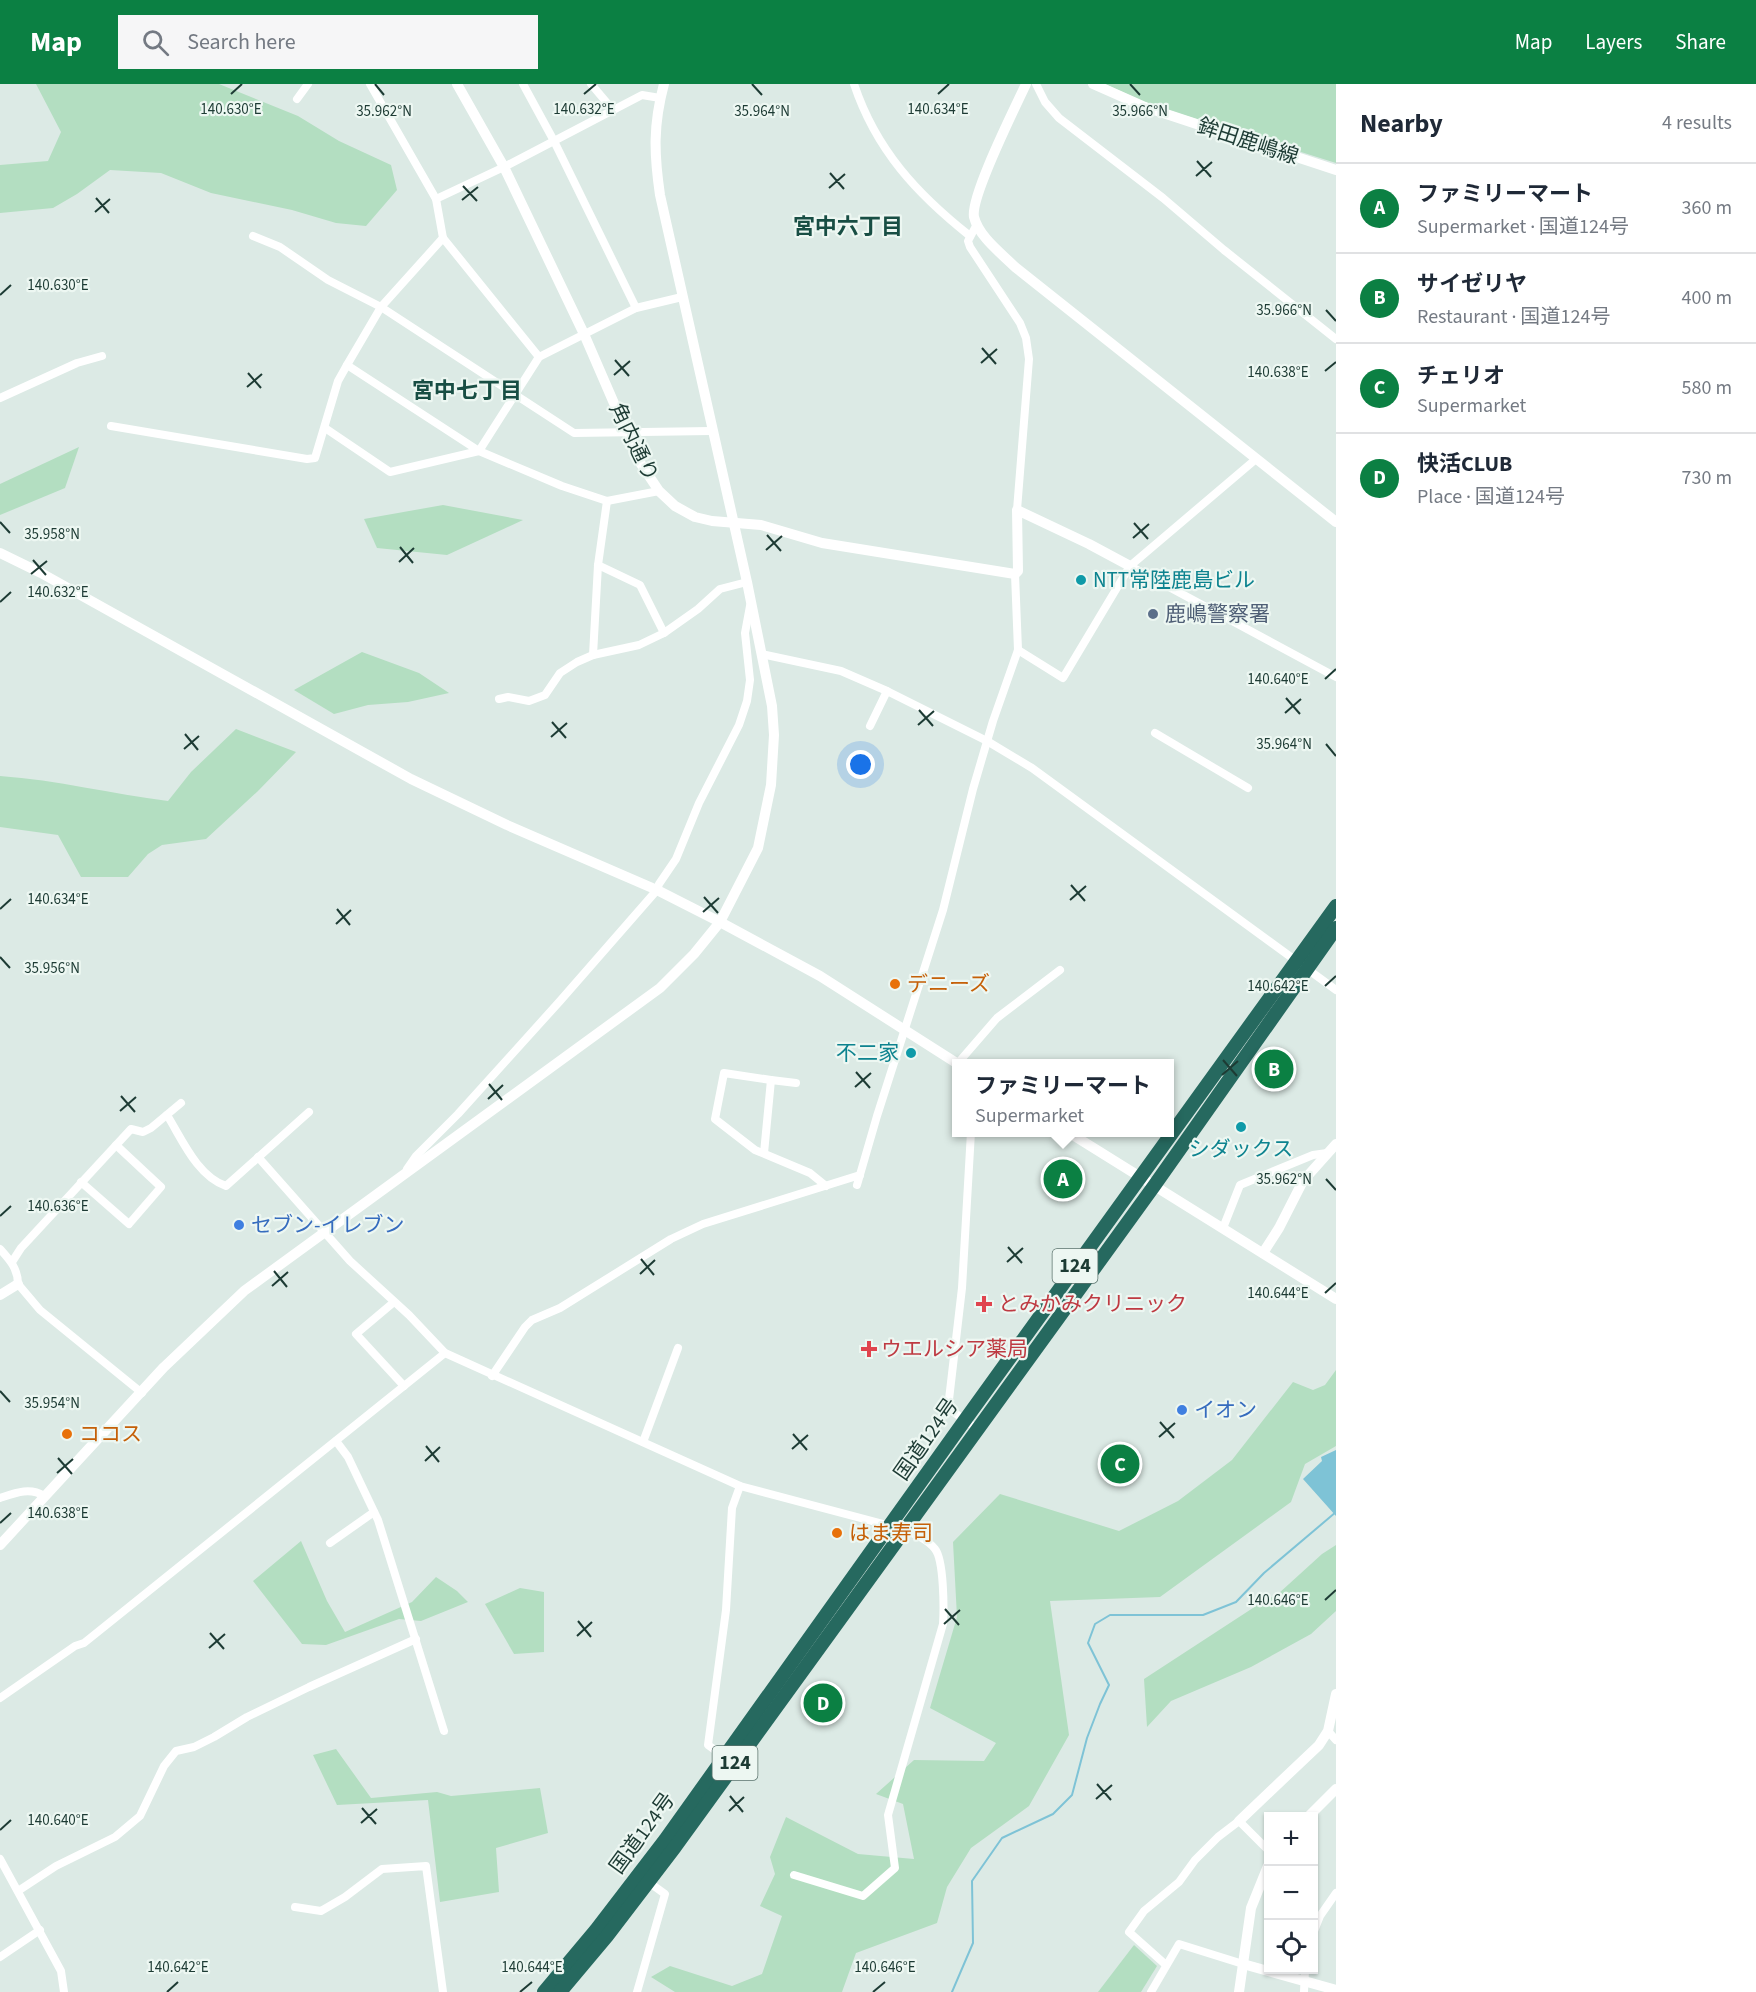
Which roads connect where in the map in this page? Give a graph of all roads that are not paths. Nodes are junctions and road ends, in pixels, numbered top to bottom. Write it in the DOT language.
graph roads {
  1 [pos="308,84"];
  2 [pos="370,84"];
  3 [pos="457,84"];
  4 [pos="523,84"];
  5 [pos="591,84"];
  6 [pos="664,84"];
  7 [pos="854,84"];
  8 [pos="1026,84"];
  9 [pos="1036,84"];
  10 [pos="1093,84"];
  11 [pos="660,98"];
  12 [pos="297,99"];
  13 [pos="612,110"];
  14 [pos="554,141"];
  15 [pos="504,167"];
  16 [pos="1336,170"];
  17 [pos="436,199"];
  18 [pos="977,224"];
  19 [pos="253,236"];
  20 [pos="970,236"];
  21 [pos="443,237"];
  22 [pos="682,297"];
  23 [pos="381,307"];
  24 [pos="636,308"];
  25 [pos="584,334"];
  26 [pos="1336,339"];
  27 [pos="102,356"];
  28 [pos="539,357"];
  29 [pos="347,365"];
  30 [pos="516,395"];
  31 [pos="0,398"];
  32 [pos="111,426"];
  33 [pos="325,428"];
  34 [pos="626,431"];
  35 [pos="711,431"];
  36 [pos="479,451"];
  37 [pos="1256,459"];
  38 [pos="659,491"];
  39 [pos="608,501"];
  40 [pos="1017,510"];
  41 [pos="732,522"];
  42 [pos="1336,522"];
  43 [pos="0,553"];
  44 [pos="598,565"];
  45 [pos="1130,566"];
  46 [pos="1015,574"];
  47 [pos="747,582"];
  48 [pos="751,603"];
  49 [pos="664,633"];
  50 [pos="1018,650"];
  51 [pos="760,654"];
  52 [pos="592,655"];
  53 [pos="1336,677"];
  54 [pos="887,691"];
  55 [pos="500,699"];
  56 [pos="870,726"];
  57 [pos="1155,733"];
  58 [pos="987,741"];
  59 [pos="1248,788"];
  60 [pos="657,890"];
  61 [pos="1336,906"];
  62 [pos="720,922"];
  63 [pos="1336,928"];
  64 [pos="1301,965"];
  65 [pos="1060,970"];
  66 [pos="1336,990"];
  67 [pos="904,1029"];
  68 [pos="952,1059"];
  69 [pos="961,1059"];
  70 [pos="771,1080"];
  71 [pos="796,1083"];
  72 [pos="181,1103"];
  73 [pos="309,1112"];
  74 [pos="167,1115"];
  75 [pos="1174,1132"];
  76 [pos="971,1137"];
  77 [pos="1076,1137"];
  78 [pos="1170,1137"];
  79 [pos="1336,1144"];
  80 [pos="116,1145"];
  81 [pos="764,1153"];
  82 [pos="1327,1153"];
  83 [pos="258,1157"];
  84 [pos="404,1173"];
  85 [pos="860,1175"];
  86 [pos="1140,1177"];
  87 [pos="81,1182"];
  88 [pos="857,1185"];
  89 [pos="826,1186"];
  90 [pos="1154,1186"];
  91 [pos="1223,1228"];
  92 [pos="324,1233"];
  93 [pos="0,1249"];
  94 [pos="1263,1253"];
  95 [pos="12,1262"];
  96 [pos="18,1284"];
  97 [pos="0,1295"];
  98 [pos="1336,1299"];
  99 [pos="394,1302"];
  100 [pos="678,1348"];
  101 [pos="445,1353"];
  102 [pos="492,1376"];
  103 [pos="404,1386"];
  104 [pos="142,1393"];
  105 [pos="965,1420"];
  106 [pos="977,1429"];
  107 [pos="336,1441"];
  108 [pos="643,1442"];
  109 [pos="740,1486"];
  110 [pos="44,1496"];
  111 [pos="0,1498"];
  112 [pos="374,1512"];
  113 [pos="890,1525"];
  114 [pos="904,1530"];
  115 [pos="330,1543"];
  116 [pos="0,1545"];
  117 [pos="416,1639"];
  118 [pos="1336,1694"];
  119 [pos="0,1698"];
  120 [pos="444,1731"];
  121 [pos="1328,1731"];
  122 [pos="1336,1740"];
  123 [pos="729,1760"];
  124 [pos="1336,1789"];
  125 [pos="1313,1812"];
  126 [pos="1239,1821"];
  127 [pos="1264,1845"];
  128 [pos="0,1859"];
  129 [pos="794,1875"];
  130 [pos="644,1878"];
  131 [pos="1264,1878"];
  132 [pos="18,1891"];
  133 [pos="1336,1893"];
  134 [pos="295,1907"];
  135 [pos="1318,1921"];
  136 [pos="40,1930"];
  137 [pos="2,1956"];
  138 [pos="1243,1964"];
  139 [pos="1166,1965"];
  140 [pos="1304,1987"];
  141 [pos="1336,1990"];
  142 [pos="64,1992"];
  143 [pos="443,1992"];
  144 [pos="544,1992"];
  145 [pos="560,1992"];
  146 [pos="637,1992"];
  147 [pos="1151,1992"];
  148 [pos="1239,1992"];
  1 -- 12 [label="street"];
  2 -- 17 [label="street"];
  3 -- 15 [label="street, 角内通り"];
  4 -- 14 [label="street"];
  5 -- 13 [label="street"];
  6 -- 11 [label="street"];
  7 -- 20 [label="street"];
  8 -- 18 [label="street"];
  9 -- 26 [label="street"];
  10 -- 16 [label="street, 鉾田鹿嶋線"];
  11 -- 13 [label="street"];
  11 -- 22 [label="street"];
  13 -- 14 [label="street"];
  14 -- 15 [label="street"];
  14 -- 24 [label="street"];
  15 -- 17 [label="street"];
  15 -- 25 [label="street, 角内通り"];
  17 -- 21 [label="street"];
  18 -- 20 [label="street"];
  18 -- 37 [label="street"];
  19 -- 23 [label="street"];
  20 -- 40 [label="street"];
  21 -- 23 [label="street"];
  21 -- 28 [label="street"];
  22 -- 24 [label="street"];
  22 -- 35 [label="street"];
  23 -- 29 [label="street"];
  23 -- 30 [label="street"];
  24 -- 25 [label="street"];
  25 -- 28 [label="street"];
  25 -- 34 [label="street, 角内通り"];
  27 -- 31 [label="street"];
  28 -- 30 [label="street"];
  29 -- 33 [label="street"];
  29 -- 36 [label="street"];
  30 -- 34 [label="street"];
  30 -- 36 [label="street"];
  32 -- 33 [label="street"];
  33 -- 36 [label="street"];
  34 -- 35 [label="street"];
  34 -- 38 [label="street, 角内通り"];
  35 -- 41 [label="street"];
  36 -- 39 [label="street"];
  37 -- 42 [label="street"];
  37 -- 45 [label="street"];
  38 -- 39 [label="street"];
  38 -- 41 [label="street, 角内通り"];
  39 -- 44 [label="street"];
  40 -- 45 [label="street"];
  40 -- 46 [label="street"];
  41 -- 46 [label="street, 角内通り"];
  41 -- 47 [label="street"];
  43 -- 60 [label="street"];
  44 -- 49 [label="street"];
  44 -- 52 [label="street"];
  45 -- 50 [label="street"];
  45 -- 53 [label="street"];
  46 -- 50 [label="street"];
  47 -- 48 [label="street"];
  47 -- 49 [label="street"];
  48 -- 51 [label="street"];
  48 -- 60 [label="street"];
  49 -- 52 [label="street"];
  50 -- 58 [label="street"];
  51 -- 54 [label="street"];
  51 -- 62 [label="street"];
  52 -- 55 [label="street"];
  54 -- 56 [label="street"];
  54 -- 58 [label="street"];
  57 -- 59 [label="street"];
  58 -- 64 [label="street"];
  58 -- 67 [label="street"];
  60 -- 62 [label="street"];
  60 -- 84 [label="street"];
  61 -- 64 [label="highway, 国道124号 / 124"];
  62 -- 67 [label="street"];
  62 -- 84 [label="street"];
  63 -- 64 [label="highway, 国道124号 / 124"];
  64 -- 66 [label="street"];
  64 -- 75 [label="highway, 国道124号 / 124"];
  64 -- 90 [label="highway, 国道124号 / 124"];
  65 -- 69 [label="street"];
  67 -- 68 [label="street"];
  67 -- 85 [label="street"];
  70 -- 71 [label="street"];
  70 -- 81 [label="street"];
  70 -- 81 [label="street"];
  72 -- 74 [label="street"];
  73 -- 83 [label="street"];
  74 -- 80 [label="street"];
  74 -- 83 [label="street"];
  76 -- 105 [label="street"];
  77 -- 86 [label="street"];
  78 -- 86 [label="highway, 国道124号 / 124"];
  79 -- 82 [label="street"];
  80 -- 87 [label="street"];
  80 -- 87 [label="street"];
  81 -- 89 [label="street"];
  82 -- 91 [label="street"];
  82 -- 94 [label="street"];
  83 -- 92 [label="street"];
  84 -- 92 [label="street"];
  85 -- 88 [label="street"];
  85 -- 89 [label="street"];
  86 -- 90 [label="street"];
  86 -- 105 [label="highway, 国道124号 / 124"];
  87 -- 95 [label="street"];
  89 -- 102 [label="street"];
  90 -- 91 [label="street"];
  90 -- 106 [label="highway, 国道124号 / 124"];
  91 -- 94 [label="street"];
  92 -- 99 [label="street"];
  92 -- 104 [label="street"];
  93 -- 95 [label="street"];
  94 -- 98 [label="street"];
  95 -- 96 [label="street"];
  96 -- 97 [label="street"];
  96 -- 104 [label="street"];
  99 -- 101 [label="street"];
  99 -- 103 [label="street"];
  100 -- 108 [label="street"];
  101 -- 102 [label="street"];
  101 -- 103 [label="street"];
  102 -- 108 [label="street"];
  103 -- 107 [label="street"];
  104 -- 110 [label="street"];
  105 -- 106 [label="street"];
  105 -- 113 [label="highway, 国道124号 / 124"];
  106 -- 114 [label="highway, 国道124号 / 124"];
  107 -- 112 [label="street"];
  107 -- 119 [label="street"];
  108 -- 109 [label="street"];
  109 -- 113 [label="street"];
  109 -- 123 [label="street"];
  110 -- 111 [label="street"];
  110 -- 116 [label="street"];
  112 -- 115 [label="street"];
  112 -- 117 [label="street"];
  113 -- 114 [label="street"];
  113 -- 123 [label="highway, 国道124号 / 124"];
  114 -- 123 [label="highway, 国道124号 / 124"];
  114 -- 129 [label="street"];
  117 -- 120 [label="street"];
  117 -- 132 [label="street"];
  118 -- 121 [label="street"];
  121 -- 122 [label="street"];
  121 -- 126 [label="street"];
  123 -- 130 [label="highway, 国道124号 / 124"];
  124 -- 125 [label="street"];
  126 -- 127 [label="street"];
  126 -- 139 [label="street"];
  128 -- 132 [label="street"];
  130 -- 144 [label="highway, 国道124号 / 124"];
  130 -- 145 [label="highway, 国道124号 / 124"];
  130 -- 146 [label="street"];
  131 -- 138 [label="street"];
  132 -- 136 [label="street"];
  133 -- 135 [label="street"];
  134 -- 143 [label="street"];
  136 -- 137 [label="street"];
  136 -- 142 [label="street"];
  138 -- 139 [label="street"];
  138 -- 140 [label="street"];
  138 -- 148 [label="street"];
  139 -- 147 [label="street"];
  140 -- 141 [label="street"];
}
